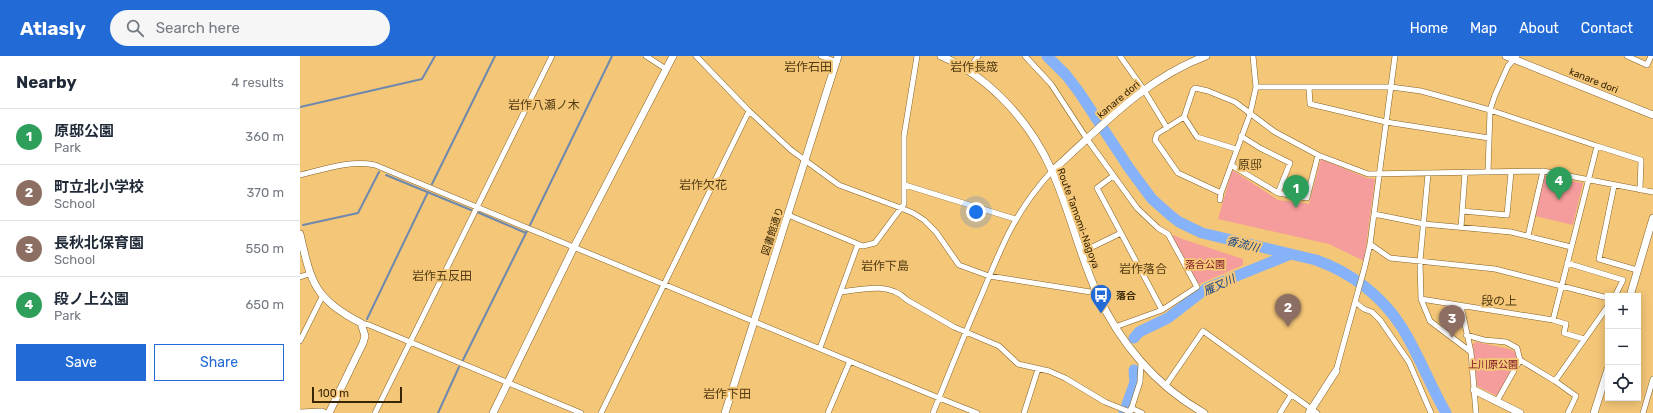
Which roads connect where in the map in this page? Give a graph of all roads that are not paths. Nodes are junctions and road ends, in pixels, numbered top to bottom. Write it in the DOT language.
graph roads {
  1 [pos="552,56"];
  2 [pos="646,56"];
  3 [pos="673,56"];
  4 [pos="696,56"];
  5 [pos="821,56"];
  6 [pos="917,56"];
  7 [pos="941,56"];
  8 [pos="978,56"];
  9 [pos="1025,56"];
  10 [pos="1120,56"];
  11 [pos="1206,56"];
  12 [pos="1253,56"];
  13 [pos="1395,56"];
  14 [pos="1506,56"];
  15 [pos="1627,56"];
  16 [pos="1650,56"];
  17 [pos="1516,58"];
  18 [pos="838,59"];
  19 [pos="666,69"];
  20 [pos="968,71"];
  21 [pos="1391,87"];
  22 [pos="1256,88"];
  23 [pos="1309,88"];
  24 [pos="1144,90"];
  25 [pos="1490,110"];
  26 [pos="749,111"];
  27 [pos="1250,114"];
  28 [pos="1653,114"];
  29 [pos="1184,117"];
  30 [pos="1386,122"];
  31 [pos="1167,128"];
  32 [pos="1241,136"];
  33 [pos="1089,138"];
  34 [pos="1489,138"];
  35 [pos="1597,146"];
  36 [pos="1236,149"];
  37 [pos="1318,155"];
  38 [pos="805,159"];
  39 [pos="1231,165"];
  40 [pos="1052,171"];
  41 [pos="1543,171"];
  42 [pos="1488,172"];
  43 [pos="1512,172"];
  44 [pos="1465,173"];
  45 [pos="1428,174"];
  46 [pos="300,175"];
  47 [pos="1379,175"];
  48 [pos="1113,176"];
  49 [pos="1588,180"];
  50 [pos="904,186"];
  51 [pos="1614,186"];
  52 [pos="1640,190"];
  53 [pos="1653,192"];
  54 [pos="1221,193"];
  55 [pos="1278,193"];
  56 [pos="1220,200"];
  57 [pos="476,207"];
  58 [pos="901,208"];
  59 [pos="1462,211"];
  60 [pos="1374,214"];
  61 [pos="788,215"];
  62 [pos="1653,218"];
  63 [pos="1015,219"];
  64 [pos="1424,224"];
  65 [pos="1461,227"];
  66 [pos="1121,233"];
  67 [pos="300,234"];
  68 [pos="1528,236"];
  69 [pos="858,244"];
  70 [pos="1370,244"];
  71 [pos="574,247"];
  72 [pos="1571,247"];
  73 [pos="1082,252"];
  74 [pos="1420,261"];
  75 [pos="1567,263"];
  76 [pos="1637,270"];
  77 [pos="309,274"];
  78 [pos="989,276"];
  79 [pos="300,277"];
  80 [pos="664,284"];
  81 [pos="1562,286"];
  82 [pos="841,292"];
  83 [pos="1097,293"];
  84 [pos="1617,293"];
  85 [pos="1631,293"];
  86 [pos="322,297"];
  87 [pos="1605,297"];
  88 [pos="1356,299"];
  89 [pos="1421,300"];
  90 [pos="1461,306"];
  91 [pos="1162,310"];
  92 [pos="1605,310"];
  93 [pos="754,320"];
  94 [pos="1553,320"];
  95 [pos="361,323"];
  96 [pos="1115,327"];
  97 [pos="303,331"];
  98 [pos="965,332"];
  99 [pos="1466,335"];
  100 [pos="1584,340"];
  101 [pos="300,342"];
  102 [pos="410,342"];
  103 [pos="820,348"];
  104 [pos="1471,352"];
  105 [pos="1520,360"];
  106 [pos="850,361"];
  107 [pos="1141,363"];
  108 [pos="1038,369"];
  109 [pos="1336,371"];
  110 [pos="1605,378"];
  111 [pos="1653,378"];
  112 [pos="1555,381"];
  113 [pos="508,382"];
  114 [pos="1166,385"];
  115 [pos="1474,390"];
  116 [pos="1291,395"];
  117 [pos="1650,396"];
  118 [pos="939,398"];
  119 [pos="1498,401"];
  120 [pos="1130,411"];
  121 [pos="300,412"];
  122 [pos="1312,412"];
  123 [pos="326,413"];
  124 [pos="329,413"];
  125 [pos="375,413"];
  126 [pos="493,413"];
  127 [pos="581,413"];
  128 [pos="601,413"];
  129 [pos="725,413"];
  130 [pos="828,413"];
  131 [pos="933,413"];
  132 [pos="976,413"];
  133 [pos="1024,413"];
  134 [pos="1142,413"];
  135 [pos="1204,413"];
  136 [pos="1280,413"];
  137 [pos="1430,413"];
  138 [pos="1476,413"];
  139 [pos="1520,413"];
  140 [pos="1568,413"];
  141 [pos="1594,413"];
  142 [pos="1643,413"];
  1 -- 57 [label="street"];
  2 -- 19 [label="street"];
  3 -- 19 [label="street"];
  4 -- 26 [label="street"];
  5 -- 18 [label="street"];
  6 -- 50 [label="street"];
  7 -- 20 [label="street, Route Tamomi-Nagoya"];
  8 -- 20 [label="street"];
  9 -- 33 [label="street"];
  10 -- 24 [label="street"];
  11 -- 24 [label="street, kanare dori"];
  12 -- 22 [label="street"];
  13 -- 21 [label="street"];
  14 -- 17 [label="street, kanare dori"];
  15 -- 16 [label="street"];
  17 -- 25 [label="street"];
  17 -- 28 [label="street, kanare dori"];
  18 -- 38 [label="street, 図書館通り"];
  19 -- 71 [label="street"];
  20 -- 40 [label="street, Route Tamomi-Nagoya"];
  21 -- 23 [label="street"];
  21 -- 25 [label="street"];
  21 -- 30 [label="street"];
  22 -- 23 [label="street"];
  22 -- 27 [label="street"];
  23 -- 30 [label="street"];
  24 -- 31 [label="street"];
  24 -- 33 [label="street, kanare dori"];
  25 -- 34 [label="street"];
  25 -- 35 [label="street"];
  26 -- 38 [label="street"];
  26 -- 80 [label="street"];
  27 -- 29 [label="street"];
  27 -- 32 [label="street"];
  27 -- 37 [label="street"];
  29 -- 31 [label="street"];
  29 -- 36 [label="street"];
  30 -- 34 [label="street"];
  30 -- 47 [label="street"];
  31 -- 54 [label="street"];
  32 -- 36 [label="street"];
  32 -- 55 [label="street"];
  33 -- 40 [label="street, kanare dori"];
  33 -- 48 [label="street"];
  34 -- 42 [label="street"];
  35 -- 49 [label="street"];
  35 -- 52 [label="street"];
  36 -- 39 [label="street"];
  37 -- 47 [label="street"];
  37 -- 55 [label="street"];
  38 -- 58 [label="street"];
  38 -- 61 [label="street, 図書館通り"];
  39 -- 54 [label="street"];
  39 -- 55 [label="street"];
  40 -- 63 [label="street"];
  40 -- 73 [label="street, Route Tamomi-Nagoya"];
  41 -- 43 [label="street"];
  41 -- 49 [label="street"];
  41 -- 68 [label="street"];
  42 -- 43 [label="street"];
  42 -- 44 [label="street"];
  43 -- 59 [label="street"];
  44 -- 45 [label="street"];
  44 -- 59 [label="street"];
  45 -- 47 [label="street"];
  45 -- 64 [label="street"];
  46 -- 57 [label="street"];
  47 -- 60 [label="street"];
  48 -- 66 [label="street"];
  48 -- 91 [label="street"];
  49 -- 51 [label="street"];
  49 -- 72 [label="street"];
  50 -- 58 [label="street"];
  50 -- 63 [label="street"];
  51 -- 52 [label="street"];
  51 -- 76 [label="street"];
  52 -- 53 [label="street"];
  54 -- 56 [label="street"];
  57 -- 71 [label="street"];
  57 -- 102 [label="street"];
  58 -- 69 [label="street"];
  58 -- 78 [label="street"];
  59 -- 65 [label="street"];
  60 -- 64 [label="street"];
  60 -- 70 [label="street"];
  61 -- 69 [label="street"];
  61 -- 93 [label="street, 図書館通り"];
  62 -- 76 [label="street"];
  63 -- 78 [label="street"];
  64 -- 65 [label="street"];
  64 -- 74 [label="street"];
  65 -- 68 [label="street"];
  66 -- 73 [label="street"];
  66 -- 91 [label="street"];
  67 -- 77 [label="street"];
  68 -- 72 [label="street"];
  69 -- 82 [label="street"];
  70 -- 74 [label="street"];
  70 -- 88 [label="street"];
  71 -- 80 [label="street"];
  71 -- 113 [label="street"];
  72 -- 75 [label="street"];
  73 -- 83 [label="street, Route Tamomi-Nagoya"];
  74 -- 81 [label="street"];
  74 -- 89 [label="street"];
  75 -- 81 [label="street"];
  75 -- 84 [label="street"];
  76 -- 85 [label="street"];
  77 -- 79 [label="street"];
  77 -- 86 [label="street"];
  78 -- 83 [label="street"];
  78 -- 98 [label="street"];
  80 -- 93 [label="street"];
  80 -- 128 [label="street"];
  81 -- 87 [label="street"];
  81 -- 94 [label="street"];
  82 -- 98 [label="street"];
  82 -- 103 [label="street"];
  83 -- 96 [label="street, Route Tamomi-Nagoya"];
  86 -- 95 [label="street"];
  86 -- 97 [label="street"];
  88 -- 109 [label="street"];
  88 -- 137 [label="street"];
  89 -- 90 [label="street"];
  89 -- 104 [label="street"];
  90 -- 94 [label="street"];
  90 -- 99 [label="street"];
  91 -- 96 [label="street"];
  92 -- 100 [label="street"];
  93 -- 103 [label="street"];
  93 -- 129 [label="street, 図書館通り"];
  94 -- 100 [label="street"];
  95 -- 102 [label="street"];
  95 -- 124 [label="street"];
  96 -- 107 [label="street, Route Tamomi-Nagoya"];
  97 -- 101 [label="street"];
  98 -- 108 [label="street"];
  98 -- 118 [label="street"];
  99 -- 104 [label="street"];
  99 -- 105 [label="street"];
  100 -- 112 [label="street"];
  102 -- 113 [label="street"];
  102 -- 125 [label="street"];
  103 -- 106 [label="street"];
  104 -- 115 [label="street"];
  105 -- 112 [label="street"];
  105 -- 119 [label="street"];
  106 -- 118 [label="street"];
  106 -- 130 [label="street"];
  107 -- 114 [label="street, Route Tamomi-Nagoya"];
  107 -- 120 [label="street"];
  108 -- 120 [label="street"];
  108 -- 133 [label="street"];
  109 -- 122 [label="street"];
  110 -- 141 [label="street"];
  111 -- 117 [label="street"];
  112 -- 140 [label="street"];
  113 -- 126 [label="street"];
  113 -- 127 [label="street"];
  114 -- 116 [label="street"];
  114 -- 135 [label="street, Route Tamomi-Nagoya"];
  115 -- 119 [label="street"];
  115 -- 138 [label="street"];
  116 -- 122 [label="street"];
  116 -- 136 [label="street"];
  117 -- 142 [label="street"];
  118 -- 131 [label="street"];
  118 -- 132 [label="street"];
  119 -- 139 [label="street"];
  120 -- 134 [label="street"];
  121 -- 123 [label="street"];
}
